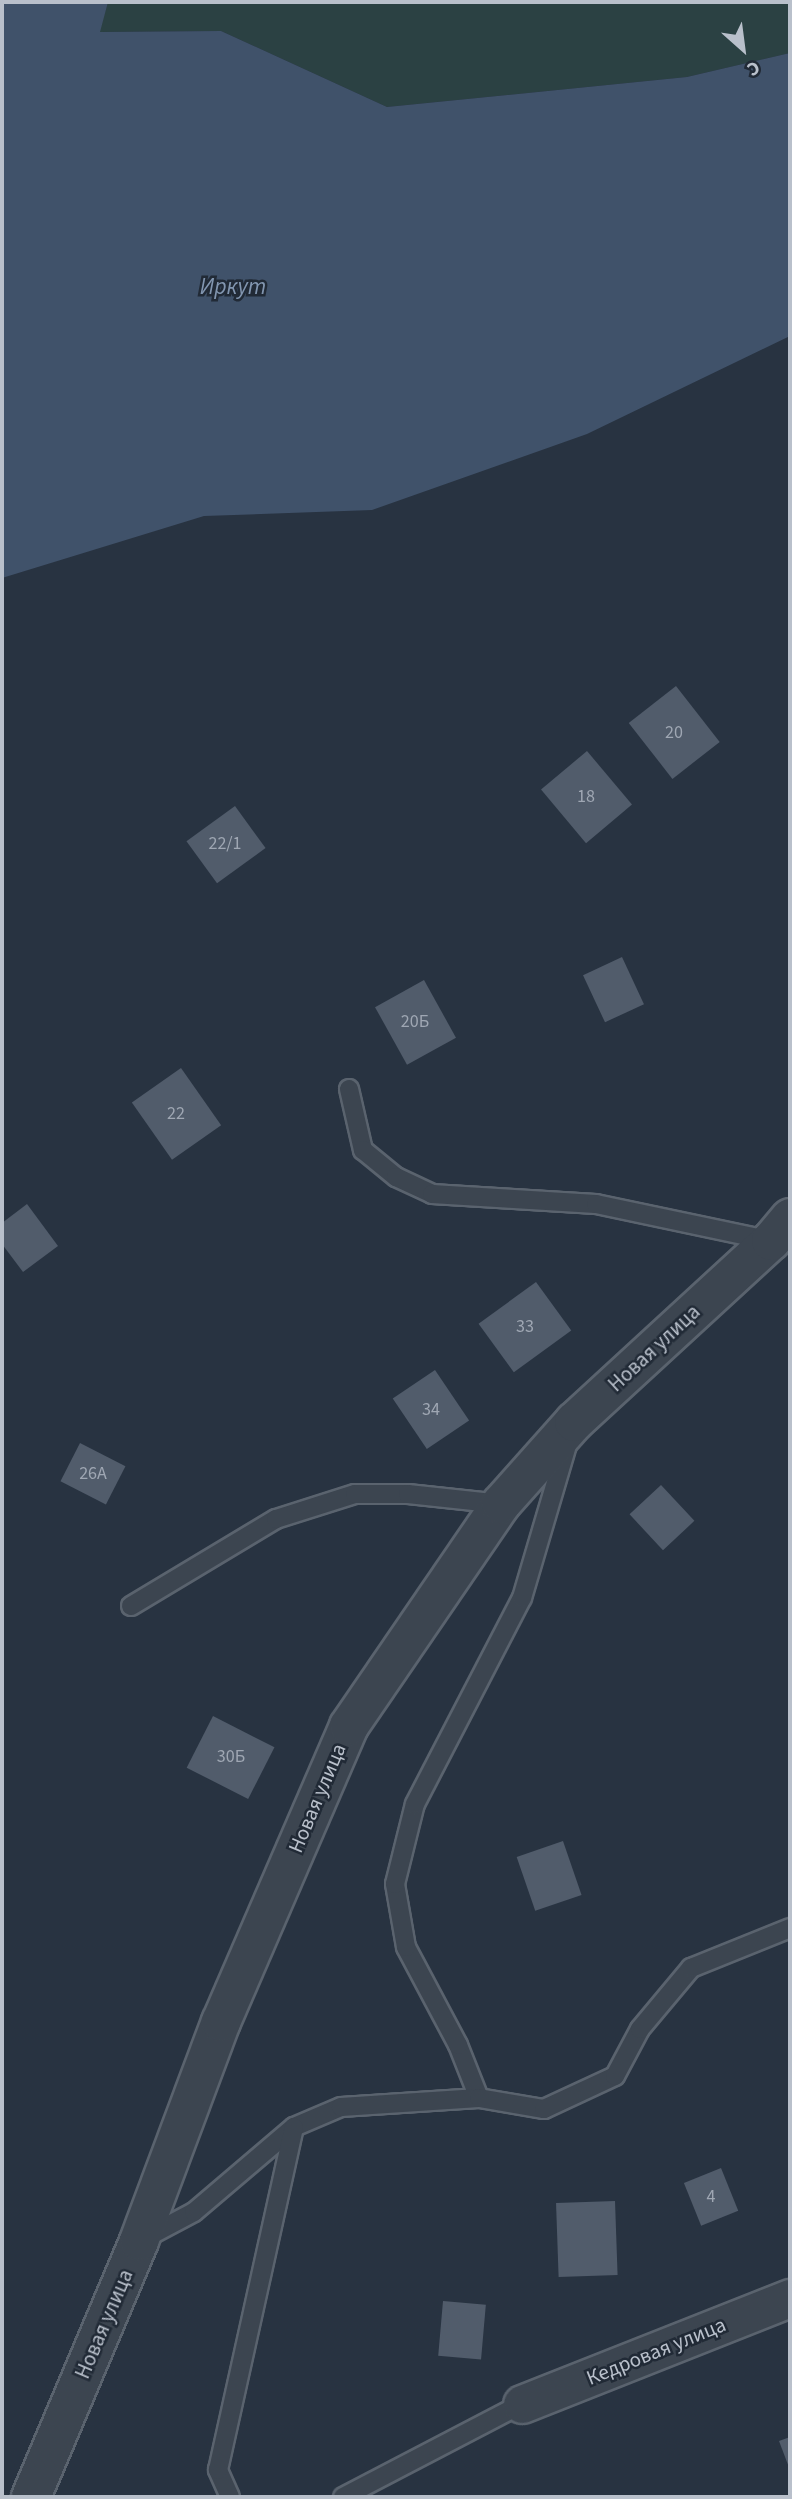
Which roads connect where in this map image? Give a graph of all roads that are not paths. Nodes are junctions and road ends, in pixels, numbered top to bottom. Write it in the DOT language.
graph roads {
  1 [pos="349,1089"];
  2 [pos="781,1229"];
  3 [pos="574,1422"];
  4 [pos="501,1504"];
  5 [pos="131,1606"];
  6 [pos="790,1928"];
  7 [pos="479,2098"];
  8 [pos="294,2127"];
  9 [pos="139,2241"];
  10 [pos="790,2298"];
  11 [pos="522,2404"];
  12 [pos="31,2497"];
  13 [pos="229,2497"];
  14 [pos="343,2497"];
  1 -- 2 [label="lane"];
  2 -- 3 [label="street, Новая улица"];
  3 -- 4 [label="street, Новая улица"];
  3 -- 7 [label="lane"];
  4 -- 5 [label="lane"];
  4 -- 9 [label="street, Новая улица"];
  6 -- 7 [label="lane"];
  7 -- 8 [label="lane"];
  8 -- 9 [label="lane"];
  8 -- 13 [label="lane"];
  9 -- 12 [label="street, Новая улица"];
  10 -- 11 [label="street, Кедровая улица"];
  11 -- 14 [label="lane"];
}
